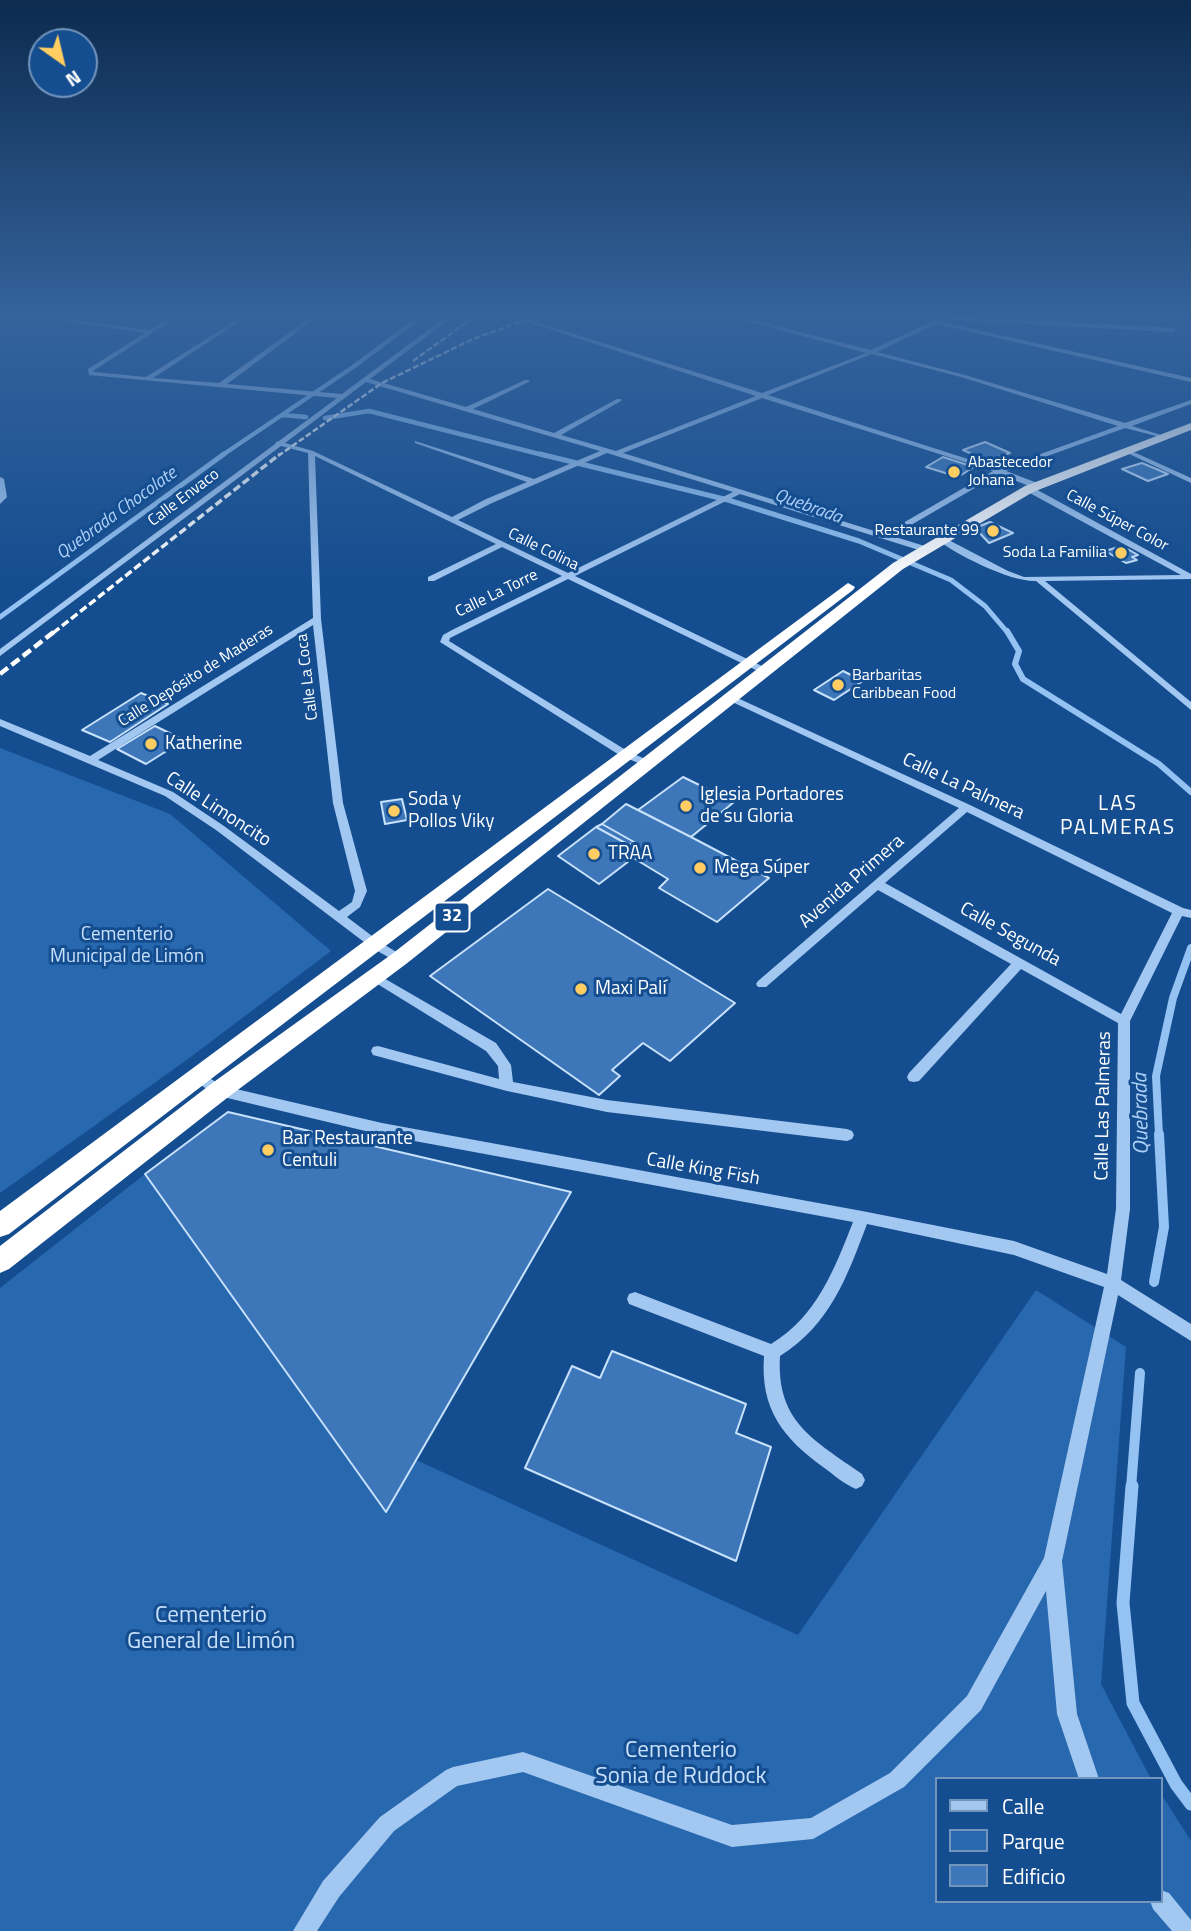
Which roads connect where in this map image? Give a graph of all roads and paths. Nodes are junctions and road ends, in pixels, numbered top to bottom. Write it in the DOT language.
graph roads {
  1 [pos="329,405"];
  2 [pos="454,405"];
  3 [pos="476,405"];
  4 [pos="610,405"];
  5 [pos="739,405"];
  6 [pos="793,405"];
  7 [pos="1058,405"];
  8 [pos="1183,405"];
  9 [pos="468,409"];
  10 [pos="1191,417"];
  11 [pos="1126,426"];
  12 [pos="1191,426"];
  13 [pos="1148,433"];
  14 [pos="555,435"];
  15 [pos="1162,437"];
  16 [pos="417,442"];
  17 [pos="278,443"];
  18 [pos="1127,451"];
  19 [pos="312,452"];
  20 [pos="611,452"];
  21 [pos="999,471"];
  22 [pos="0,479"];
  23 [pos="1191,481"];
  24 [pos="535,482"];
  25 [pos="1029,485"];
  26 [pos="996,492"];
  27 [pos="736,493"];
  28 [pos="0,502"];
  29 [pos="718,503"];
  30 [pos="451,521"];
  31 [pos="886,536"];
  32 [pos="940,540"];
  33 [pos="501,545"];
  34 [pos="912,546"];
  35 [pos="1191,577"];
  36 [pos="568,578"];
  37 [pos="431,579"];
  38 [pos="1040,581"];
  39 [pos="317,619"];
  40 [pos="0,653"];
  41 [pos="754,667"];
  42 [pos="731,698"];
  43 [pos="1191,707"];
  44 [pos="0,722"];
  45 [pos="625,754"];
  46 [pos="91,760"];
  47 [pos="646,763"];
  48 [pos="965,807"];
  49 [pos="877,884"];
  50 [pos="1186,913"];
  51 [pos="337,917"];
  52 [pos="376,945"];
  53 [pos="399,959"];
  54 [pos="1020,962"];
  55 [pos="375,977"];
  56 [pos="762,984"];
  57 [pos="1125,1021"];
  58 [pos="378,1051"];
  59 [pos="197,1076"];
  60 [pos="914,1077"];
  61 [pos="507,1086"];
  62 [pos="219,1091"];
  63 [pos="847,1135"];
  64 [pos="862,1217"];
  65 [pos="0,1226"];
  66 [pos="0,1261"];
  67 [pos="1113,1283"];
  68 [pos="635,1299"];
  69 [pos="1191,1333"];
  70 [pos="772,1352"];
  71 [pos="856,1480"];
  72 [pos="1053,1561"];
  73 [pos="1088,1777"];
  74 [pos="1163,1903"];
  75 [pos="304,1931"];
  76 [pos="1186,1931"];
  1 -- 17 [label="street, Calle Envaco"];
  2 -- 9 [label="street"];
  3 -- 9 [label="street"];
  4 -- 14 [label="street"];
  5 -- 20 [label="street"];
  6 -- 21 [label="street, Calle Súper Color"];
  7 -- 11 [label="street"];
  8 -- 11 [label="street"];
  9 -- 14 [label="street"];
  10 -- 13 [label="highway, 32"];
  11 -- 13 [label="street"];
  11 -- 21 [label="street"];
  12 -- 15 [label="highway, 32"];
  13 -- 15 [label="street"];
  13 -- 25 [label="highway, 32"];
  14 -- 20 [label="street"];
  15 -- 18 [label="highway, 32"];
  16 -- 24 [label="street"];
  17 -- 19 [label="street"];
  17 -- 40 [label="street, Calle Envaco"];
  18 -- 23 [label="street"];
  18 -- 25 [label="highway, 32"];
  19 -- 30 [label="street, Calle Colina"];
  19 -- 39 [label="street, Calle La Coca"];
  20 -- 24 [label="street"];
  20 -- 27 [label="street"];
  21 -- 25 [label="street, Calle Súper Color"];
  21 -- 31 [label="street"];
  22 -- 28 [label="street"];
  24 -- 30 [label="street"];
  25 -- 26 [label="highway, 32"];
  25 -- 32 [label="highway, 32"];
  25 -- 35 [label="street, Calle Súper Color"];
  27 -- 29 [label="street, Calle La Torre"];
  27 -- 31 [label="street"];
  29 -- 36 [label="street, Calle La Torre"];
  30 -- 33 [label="street, Calle Colina"];
  31 -- 34 [label="street"];
  32 -- 34 [label="highway, 32"];
  32 -- 38 [label="street"];
  33 -- 36 [label="street, Calle Colina"];
  33 -- 37 [label="street"];
  34 -- 41 [label="highway, 32"];
  35 -- 38 [label="street"];
  36 -- 41 [label="street, Calle Colina"];
  36 -- 45 [label="street, Calle La Torre"];
  38 -- 43 [label="street"];
  39 -- 46 [label="street, Calle Depósito de Maderas"];
  39 -- 51 [label="street, Calle La Coca"];
  41 -- 42 [label="highway, 32"];
  41 -- 45 [label="highway, 32"];
  42 -- 47 [label="highway, 32"];
  42 -- 48 [label="street, Calle La Palmera"];
  44 -- 46 [label="street, Calle Limoncito"];
  45 -- 47 [label="street, Calle La Torre"];
  45 -- 52 [label="highway, 32"];
  46 -- 51 [label="street, Calle Limoncito"];
  47 -- 53 [label="highway, 32"];
  48 -- 49 [label="street, Avenida Primera"];
  48 -- 50 [label="street, Calle La Palmera"];
  49 -- 54 [label="street, Calle Segunda"];
  49 -- 56 [label="street, Avenida Primera"];
  50 -- 57 [label="street, Calle Las Palmeras"];
  51 -- 52 [label="street, Calle Limoncito"];
  52 -- 53 [label="street, Calle Limoncito"];
  52 -- 59 [label="highway, 32"];
  53 -- 55 [label="highway, 32"];
  54 -- 57 [label="street, Calle Segunda"];
  54 -- 60 [label="street"];
  55 -- 61 [label="street"];
  55 -- 62 [label="highway, 32"];
  57 -- 67 [label="street, Calle Las Palmeras"];
  58 -- 61 [label="street"];
  59 -- 62 [label="street, Calle King Fish"];
  59 -- 65 [label="highway, 32"];
  61 -- 63 [label="street"];
  62 -- 64 [label="street, Calle King Fish"];
  62 -- 66 [label="highway, 32"];
  64 -- 67 [label="street, Calle King Fish"];
  64 -- 70 [label="street"];
  67 -- 69 [label="street, Calle King Fish"];
  67 -- 72 [label="street, Calle Las Palmeras"];
  68 -- 70 [label="street"];
  70 -- 71 [label="street"];
  72 -- 73 [label="street"];
  72 -- 75 [label="street"];
  74 -- 76 [label="street"];
}
